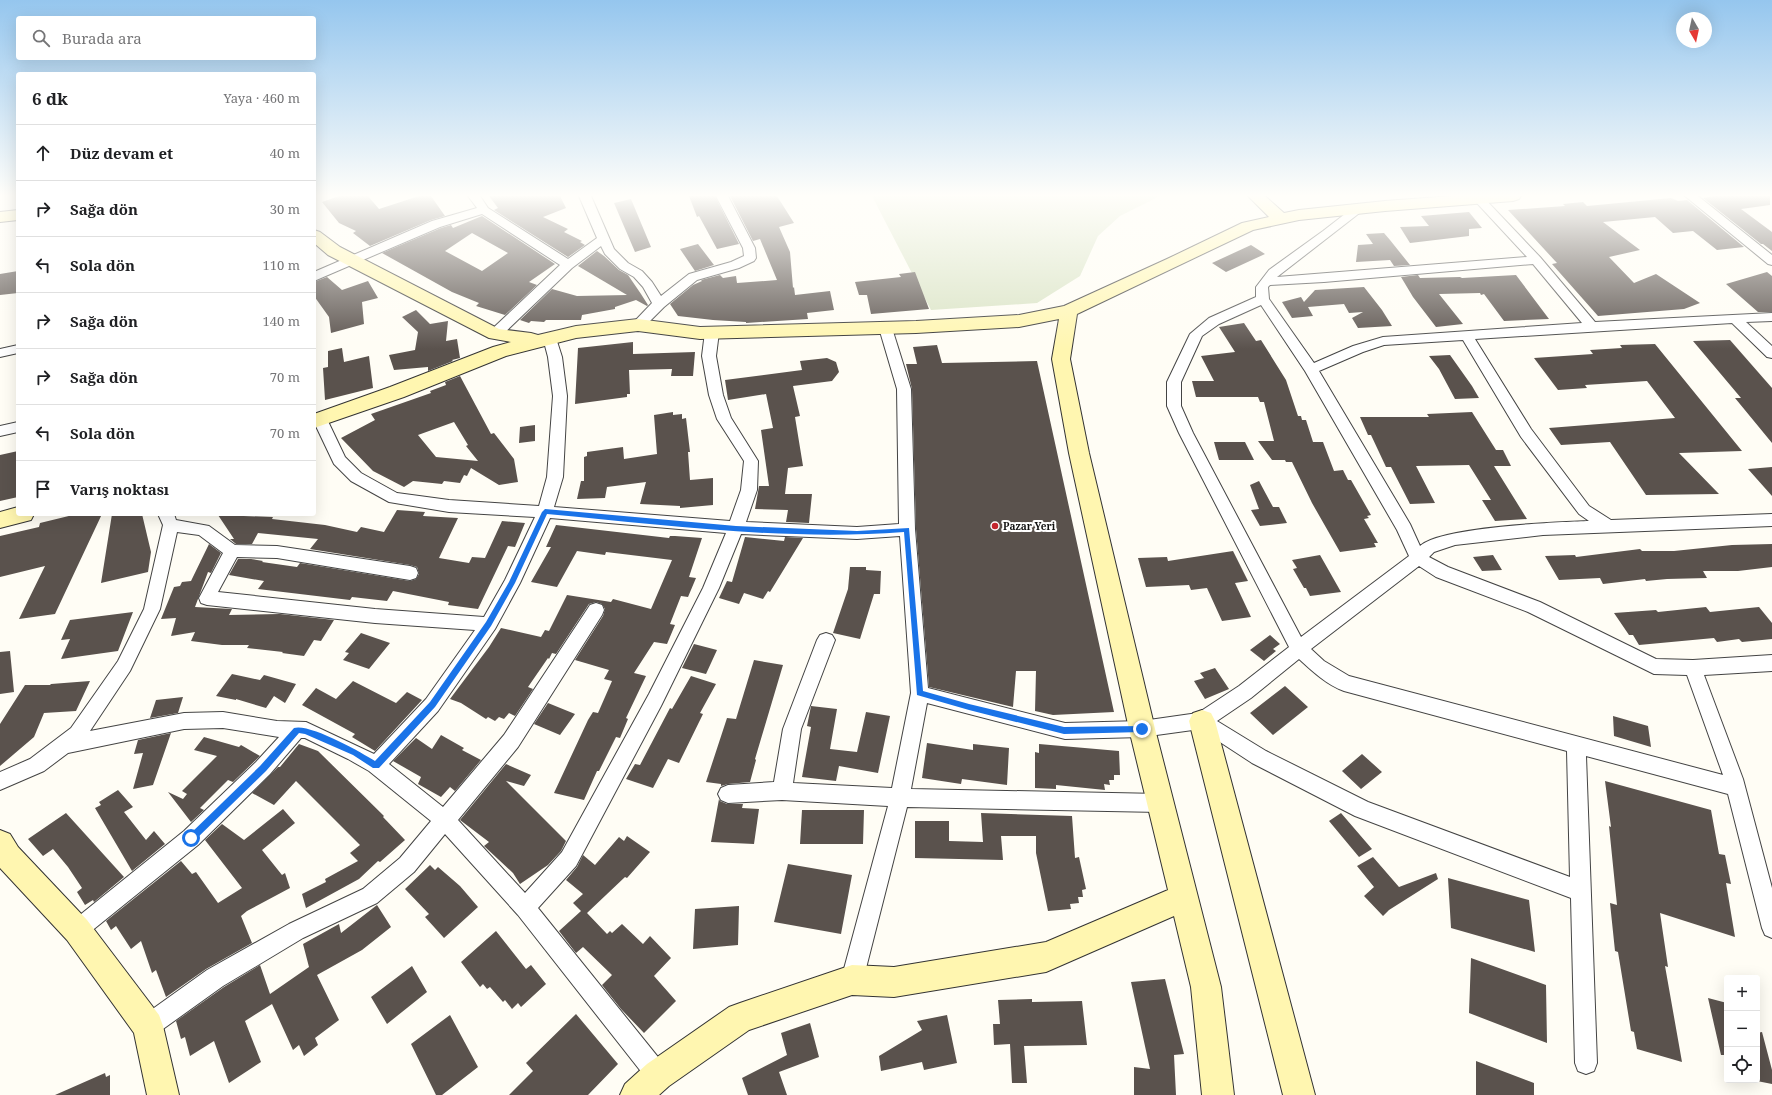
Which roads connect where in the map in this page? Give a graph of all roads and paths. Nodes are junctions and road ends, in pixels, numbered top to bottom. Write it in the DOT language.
graph roads {
  1 [pos="328,247"];
  2 [pos="381,247"];
  3 [pos="541,247"];
  4 [pos="592,247"];
  5 [pos="607,247"];
  6 [pos="749,247"];
  7 [pos="1205,247"];
  8 [pos="1309,247"];
  9 [pos="1524,247"];
  10 [pos="1755,247"];
  11 [pos="353,260"];
  12 [pos="1536,260"];
  13 [pos="1772,261"];
  14 [pos="568,265"];
  15 [pos="316,276"];
  16 [pos="1267,280"];
  17 [pos="1263,300"];
  18 [pos="659,304"];
  19 [pos="1069,311"];
  20 [pos="1772,317"];
  21 [pos="1735,319"];
  22 [pos="638,325"];
  23 [pos="1592,327"];
  24 [pos="886,328"];
  25 [pos="712,332"];
  26 [pos="495,334"];
  27 [pos="1467,336"];
  28 [pos="546,339"];
  29 [pos="16,340"];
  30 [pos="10,351"];
  31 [pos="1772,354"];
  32 [pos="1311,369"];
  33 [pos="317,420"];
  34 [pos="16,427"];
  35 [pos="0,431"];
  36 [pos="545,512"];
  37 [pos="16,516"];
  38 [pos="168,519"];
  39 [pos="0,520"];
  40 [pos="1772,520"];
  41 [pos="1608,526"];
  42 [pos="736,528"];
  43 [pos="907,529"];
  44 [pos="232,551"];
  45 [pos="1418,558"];
  46 [pos="410,573"];
  47 [pos="596,610"];
  48 [pos="489,624"];
  49 [pos="826,640"];
  50 [pos="1299,649"];
  51 [pos="1772,663"];
  52 [pos="1693,668"];
  53 [pos="920,693"];
  54 [pos="1202,721"];
  55 [pos="1142,729"];
  56 [pos="297,730"];
  57 [pos="64,745"];
  58 [pos="1576,745"];
  59 [pos="376,766"];
  60 [pos="0,781"];
  61 [pos="1736,787"];
  62 [pos="782,791"];
  63 [pos="728,794"];
  64 [pos="900,798"];
  65 [pos="1160,803"];
  66 [pos="445,820"];
  67 [pos="0,843"];
  68 [pos="1580,891"];
  69 [pos="1183,898"];
  70 [pos="525,908"];
  71 [pos="1772,928"];
  72 [pos="77,930"];
  73 [pos="852,980"];
  74 [pos="148,1026"];
  75 [pos="1586,1063"];
  76 [pos="658,1075"];
  77 [pos="162,1095"];
  78 [pos="636,1095"];
  79 [pos="1218,1095"];
  80 [pos="1299,1095"];
  1 -- 11 [label="main road"];
  2 -- 11 [label="street"];
  3 -- 14 [label="street"];
  4 -- 14 [label="street"];
  5 -- 18 [label="street"];
  6 -- 18 [label="street"];
  7 -- 19 [label="main road"];
  8 -- 16 [label="street"];
  9 -- 12 [label="street"];
  10 -- 13 [label="street"];
  11 -- 15 [label="street"];
  11 -- 26 [label="main road"];
  12 -- 16 [label="street"];
  12 -- 23 [label="street"];
  14 -- 26 [label="street"];
  16 -- 17 [label="street"];
  17 -- 32 [label="street"];
  17 -- 50 [label="street"];
  18 -- 22 [label="street"];
  19 -- 24 [label="main road"];
  19 -- 55 [label="main road"];
  20 -- 21 [label="street"];
  21 -- 23 [label="street"];
  21 -- 31 [label="street"];
  22 -- 25 [label="main road"];
  22 -- 28 [label="main road"];
  23 -- 27 [label="street"];
  24 -- 25 [label="main road"];
  24 -- 43 [label="street"];
  25 -- 42 [label="street"];
  26 -- 28 [label="main road"];
  27 -- 32 [label="street"];
  27 -- 41 [label="street"];
  28 -- 33 [label="main road"];
  28 -- 36 [label="street"];
  29 -- 30 [label="street"];
  32 -- 45 [label="street"];
  33 -- 36 [label="street"];
  34 -- 35 [label="street"];
  36 -- 42 [label="street"];
  36 -- 48 [label="street"];
  37 -- 39 [label="main road"];
  38 -- 44 [label="street"];
  38 -- 57 [label="street"];
  40 -- 41 [label="street"];
  41 -- 45 [label="street"];
  42 -- 43 [label="street"];
  42 -- 70 [label="street"];
  43 -- 53 [label="street"];
  44 -- 46 [label="street"];
  44 -- 48 [label="street"];
  45 -- 50 [label="street"];
  45 -- 52 [label="street"];
  47 -- 66 [label="street"];
  48 -- 59 [label="street"];
  49 -- 62 [label="street"];
  50 -- 54 [label="street"];
  50 -- 58 [label="street"];
  51 -- 52 [label="street"];
  52 -- 61 [label="street"];
  53 -- 55 [label="street"];
  53 -- 64 [label="street"];
  54 -- 55 [label="street"];
  54 -- 68 [label="street"];
  54 -- 80 [label="main road"];
  55 -- 65 [label="main road"];
  56 -- 57 [label="street"];
  56 -- 59 [label="street"];
  56 -- 72 [label="street"];
  57 -- 60 [label="street"];
  58 -- 61 [label="street"];
  58 -- 68 [label="street"];
  59 -- 66 [label="street"];
  61 -- 71 [label="street"];
  62 -- 63 [label="street"];
  62 -- 64 [label="street"];
  64 -- 65 [label="street"];
  64 -- 73 [label="street"];
  65 -- 69 [label="main road"];
  66 -- 70 [label="street"];
  66 -- 74 [label="street"];
  67 -- 72 [label="main road"];
  68 -- 75 [label="street"];
  69 -- 73 [label="main road"];
  69 -- 79 [label="main road"];
  70 -- 76 [label="street"];
  72 -- 74 [label="main road"];
  73 -- 76 [label="main road"];
  74 -- 77 [label="main road"];
  76 -- 78 [label="main road"];
}
